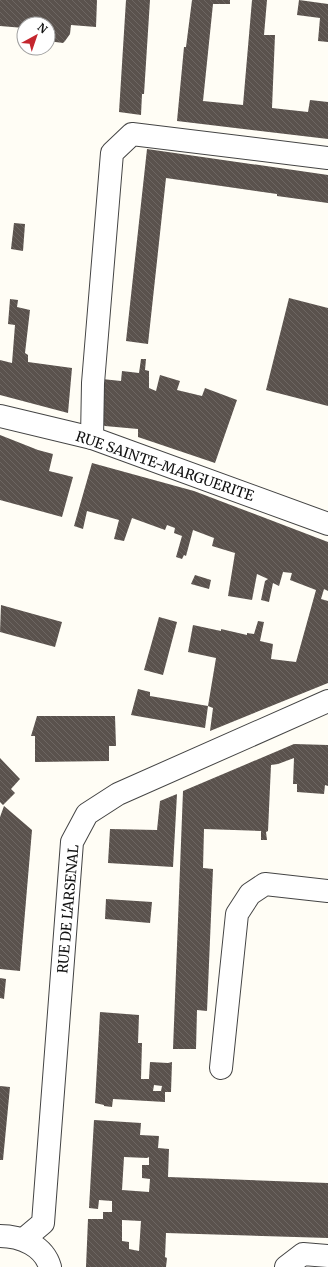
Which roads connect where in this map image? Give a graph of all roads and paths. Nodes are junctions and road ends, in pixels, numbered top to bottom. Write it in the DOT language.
graph roads {
  1 [pos="328,158"];
  2 [pos="0,416"];
  3 [pos="92,438"];
  4 [pos="328,524"];
  5 [pos="328,701"];
  6 [pos="328,891"];
  7 [pos="221,1068"];
  8 [pos="0,1236"];
  9 [pos="24,1240"];
  10 [pos="328,1256"];
  11 [pos="50,1267"];
  12 [pos="286,1267"];
  1 -- 3 [label="street"];
  2 -- 3 [label="street, RUE SAINTE-MARGUERITE"];
  3 -- 4 [label="street, RUE SAINTE-MARGUERITE"];
  5 -- 9 [label="street, RUE DE L'ARSENAL"];
  6 -- 7 [label="street"];
  8 -- 9 [label="street"];
  9 -- 11 [label="street"];
  10 -- 12 [label="street"];
}
